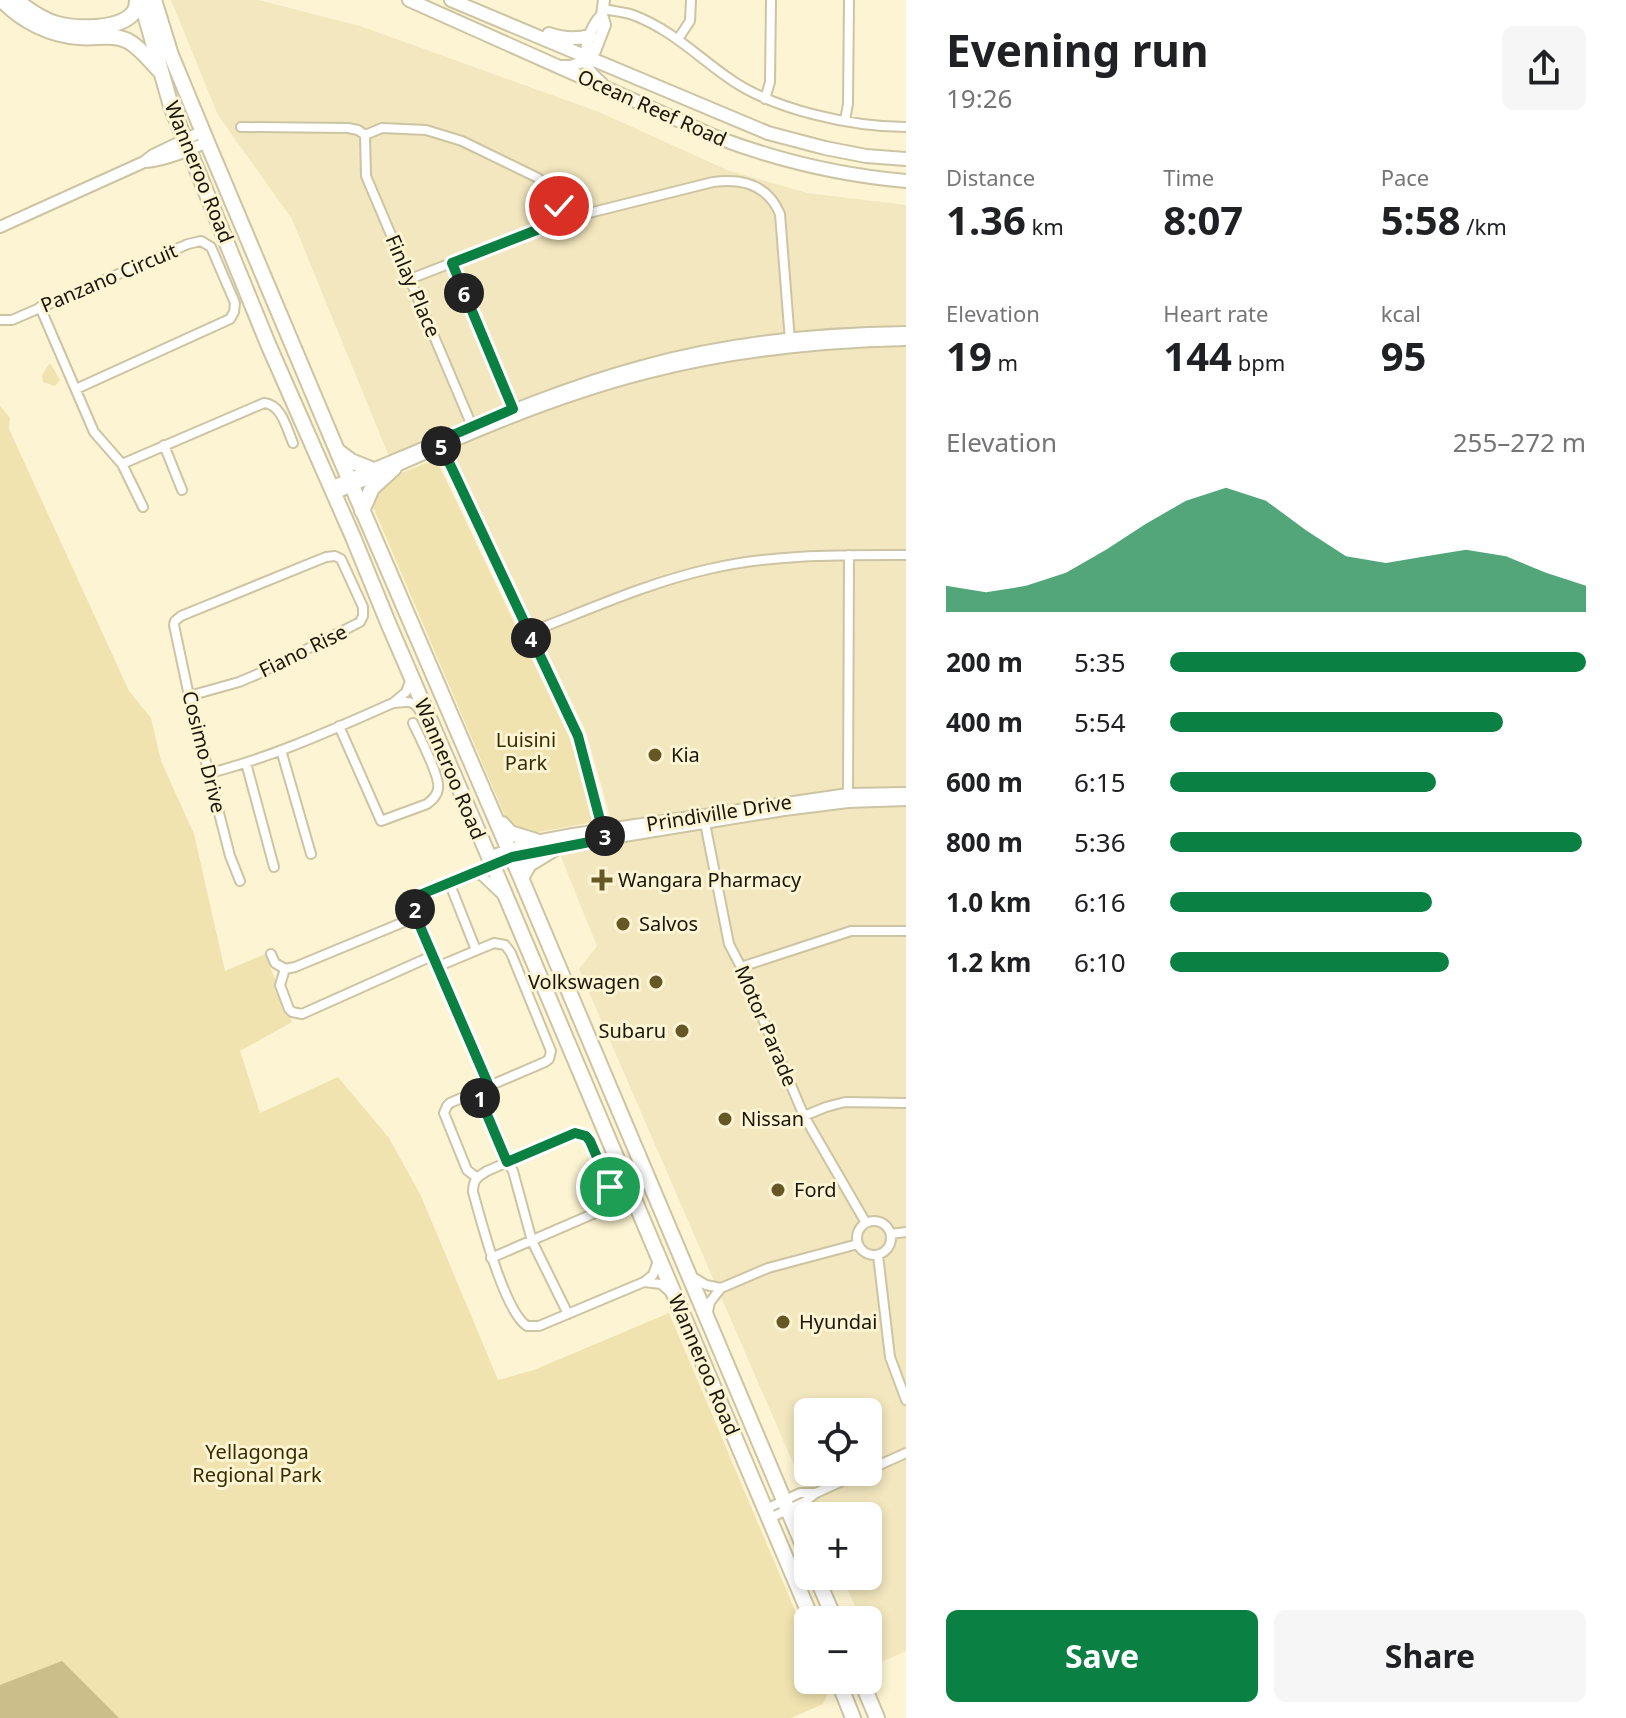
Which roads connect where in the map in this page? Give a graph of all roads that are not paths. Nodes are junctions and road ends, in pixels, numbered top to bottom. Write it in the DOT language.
graph roads {
  1 [pos="2,0"];
  2 [pos="16,0"];
  3 [pos="139,0"];
  4 [pos="154,0"];
  5 [pos="409,0"];
  6 [pos="451,0"];
  7 [pos="691,0"];
  8 [pos="771,0"];
  9 [pos="849,0"];
  10 [pos="603,8"];
  11 [pos="496,19"];
  12 [pos="590,36"];
  13 [pos="678,39"];
  14 [pos="588,58"];
  15 [pos="556,66"];
  16 [pos="160,72"];
  17 [pos="609,89"];
  18 [pos="765,99"];
  19 [pos="845,120"];
  20 [pos="241,127"];
  21 [pos="906,127"];
  22 [pos="365,135"];
  23 [pos="205,136"];
  24 [pos="186,145"];
  25 [pos="906,159"];
  26 [pos="906,181"];
  27 [pos="565,219"];
  28 [pos="0,227"];
  29 [pos="452,263"];
  30 [pos="410,279"];
  31 [pos="40,307"];
  32 [pos="0,320"];
  33 [pos="906,332"];
  34 [pos="906,340"];
  35 [pos="790,342"];
  36 [pos="76,389"];
  37 [pos="514,413"];
  38 [pos="473,430"];
  39 [pos="293,443"];
  40 [pos="440,444"];
  41 [pos="164,445"];
  42 [pos="336,449"];
  43 [pos="122,464"];
  44 [pos="394,468"];
  45 [pos="371,469"];
  46 [pos="350,483"];
  47 [pos="182,490"];
  48 [pos="333,490"];
  49 [pos="143,507"];
  50 [pos="362,511"];
  51 [pos="849,555"];
  52 [pos="906,555"];
  53 [pos="175,621"];
  54 [pos="528,633"];
  55 [pos="412,678"];
  56 [pos="189,696"];
  57 [pos="393,703"];
  58 [pos="413,723"];
  59 [pos="431,724"];
  60 [pos="339,726"];
  61 [pos="281,750"];
  62 [pos="246,763"];
  63 [pos="210,773"];
  64 [pos="906,793"];
  65 [pos="848,798"];
  66 [pos="906,800"];
  67 [pos="494,814"];
  68 [pos="704,819"];
  69 [pos="604,834"];
  70 [pos="536,841"];
  71 [pos="557,847"];
  72 [pos="511,853"];
  73 [pos="311,854"];
  74 [pos="490,861"];
  75 [pos="274,867"];
  76 [pos="471,873"];
  77 [pos="521,878"];
  78 [pos="240,881"];
  79 [pos="449,882"];
  80 [pos="509,904"];
  81 [pos="416,917"];
  82 [pos="906,931"];
  83 [pos="476,950"];
  84 [pos="271,954"];
  85 [pos="434,955"];
  86 [pos="439,966"];
  87 [pos="741,967"];
  88 [pos="285,969"];
  89 [pos="489,1086"];
  90 [pos="477,1091"];
  91 [pos="906,1103"];
  92 [pos="804,1116"];
  93 [pos="507,1162"];
  94 [pos="476,1177"];
  95 [pos="866,1223"];
  96 [pos="906,1232"];
  97 [pos="891,1234"];
  98 [pos="532,1241"];
  99 [pos="858,1244"];
  100 [pos="878,1255"];
  101 [pos="491,1258"];
  102 [pos="659,1258"];
  103 [pos="690,1275"];
  104 [pos="644,1282"];
  105 [pos="721,1288"];
  106 [pos="674,1296"];
  107 [pos="568,1314"];
  108 [pos="707,1317"];
  109 [pos="906,1400"];
  110 [pos="906,1453"];
  111 [pos="882,1464"];
  112 [pos="831,1486"];
  113 [pos="786,1505"];
  114 [pos="768,1513"];
  115 [pos="794,1524"];
  116 [pos="806,1606"];
  117 [pos="844,1694"];
  118 [pos="867,1694"];
  119 [pos="853,1718"];
  120 [pos="877,1718"];
  1 -- 16 [label="highway"];
  2 -- 3 [label="highway"];
  3 -- 16 [label="highway, Wanneroo Road"];
  4 -- 23 [label="highway, Wanneroo Road"];
  5 -- 15 [label="main road, Ocean Reef Road"];
  6 -- 11 [label="main road, Ocean Reef Road"];
  7 -- 13 [label="street"];
  8 -- 18 [label="street"];
  9 -- 19 [label="street"];
  10 -- 12 [label="street"];
  10 -- 13 [label="street"];
  10 -- 14 [label="street"];
  11 -- 12 [label="main road"];
  11 -- 14 [label="main road, Ocean Reef Road"];
  12 -- 14 [label="street"];
  13 -- 18 [label="street"];
  14 -- 15 [label="street"];
  14 -- 17 [label="street"];
  14 -- 25 [label="main road, Ocean Reef Road"];
  15 -- 17 [label="main road, Ocean Reef Road"];
  16 -- 24 [label="highway, Wanneroo Road"];
  17 -- 26 [label="main road, Ocean Reef Road"];
  18 -- 19 [label="street"];
  19 -- 21 [label="street"];
  20 -- 22 [label="street"];
  22 -- 27 [label="street"];
  22 -- 30 [label="street, Finlay Place"];
  23 -- 24 [label="street"];
  23 -- 42 [label="highway, Wanneroo Road"];
  24 -- 28 [label="street"];
  24 -- 48 [label="highway, Wanneroo Road"];
  27 -- 29 [label="street"];
  27 -- 35 [label="street"];
  29 -- 30 [label="street"];
  29 -- 37 [label="street"];
  30 -- 38 [label="street, Finlay Place"];
  31 -- 32 [label="street, Panzano Circuit"];
  31 -- 36 [label="street"];
  31 -- 36 [label="street, Panzano Circuit"];
  33 -- 35 [label="street"];
  34 -- 35 [label="street"];
  35 -- 37 [label="street"];
  36 -- 43 [label="street"];
  37 -- 38 [label="street"];
  38 -- 40 [label="street"];
  39 -- 41 [label="street"];
  40 -- 44 [label="street"];
  40 -- 45 [label="street"];
  40 -- 54 [label="street"];
  41 -- 43 [label="street"];
  41 -- 47 [label="street"];
  42 -- 45 [label="highway"];
  42 -- 46 [label="highway, Wanneroo Road"];
  43 -- 49 [label="street"];
  44 -- 46 [label="street"];
  44 -- 50 [label="highway"];
  45 -- 46 [label="street"];
  46 -- 48 [label="street"];
  46 -- 50 [label="highway, Wanneroo Road"];
  48 -- 55 [label="highway, Wanneroo Road"];
  50 -- 67 [label="highway, Wanneroo Road"];
  51 -- 52 [label="street"];
  51 -- 54 [label="street"];
  51 -- 65 [label="street"];
  53 -- 56 [label="street, Cosimo Drive"];
  53 -- 56 [label="street, Fiano Rise"];
  54 -- 69 [label="street"];
  55 -- 57 [label="street"];
  55 -- 59 [label="highway, Wanneroo Road"];
  56 -- 63 [label="street, Cosimo Drive"];
  57 -- 59 [label="street"];
  57 -- 60 [label="street"];
  58 -- 60 [label="street"];
  59 -- 74 [label="highway, Wanneroo Road"];
  60 -- 61 [label="street"];
  61 -- 62 [label="street"];
  61 -- 73 [label="street"];
  62 -- 63 [label="street"];
  62 -- 75 [label="street"];
  63 -- 78 [label="street, Cosimo Drive"];
  64 -- 65 [label="street, Prindiville Drive"];
  65 -- 66 [label="street, Prindiville Drive"];
  65 -- 68 [label="street, Prindiville Drive"];
  67 -- 70 [label="highway"];
  67 -- 72 [label="highway, Wanneroo Road"];
  68 -- 69 [label="street, Prindiville Drive"];
  68 -- 87 [label="street, Motor Parade"];
  69 -- 70 [label="street, Prindiville Drive"];
  69 -- 71 [label="street, Prindiville Drive"];
  70 -- 72 [label="street, Prindiville Drive"];
  71 -- 72 [label="street, Prindiville Drive"];
  71 -- 77 [label="highway"];
  72 -- 74 [label="street, Prindiville Drive"];
  72 -- 77 [label="highway, Wanneroo Road"];
  74 -- 76 [label="street"];
  74 -- 80 [label="highway, Wanneroo Road"];
  76 -- 79 [label="street"];
  76 -- 80 [label="street"];
  77 -- 103 [label="highway, Wanneroo Road"];
  79 -- 81 [label="street"];
  79 -- 83 [label="street"];
  80 -- 102 [label="highway, Wanneroo Road"];
  81 -- 85 [label="street"];
  81 -- 88 [label="street"];
  82 -- 87 [label="street"];
  83 -- 86 [label="street"];
  83 -- 89 [label="street"];
  84 -- 88 [label="street"];
  85 -- 86 [label="street"];
  85 -- 88 [label="street"];
  86 -- 89 [label="street"];
  87 -- 92 [label="street, Motor Parade"];
  89 -- 90 [label="street"];
  90 -- 93 [label="street"];
  90 -- 94 [label="street"];
  91 -- 92 [label="street"];
  92 -- 95 [label="street, Motor Parade"];
  93 -- 94 [label="street"];
  93 -- 98 [label="street"];
  93 -- 98 [label="street"];
  94 -- 101 [label="street"];
  95 -- 97 [label="street"];
  95 -- 99 [label="street"];
  96 -- 97 [label="street"];
  97 -- 100 [label="street"];
  98 -- 101 [label="street"];
  98 -- 107 [label="street"];
  99 -- 100 [label="street"];
  99 -- 105 [label="street"];
  100 -- 109 [label="street"];
  101 -- 107 [label="street"];
  102 -- 104 [label="street"];
  102 -- 106 [label="highway, Wanneroo Road"];
  103 -- 105 [label="street"];
  103 -- 108 [label="highway, Wanneroo Road"];
  104 -- 106 [label="street"];
  104 -- 107 [label="street"];
  105 -- 108 [label="street"];
  106 -- 114 [label="highway, Wanneroo Road"];
  108 -- 113 [label="highway, Wanneroo Road"];
  110 -- 111 [label="street"];
  112 -- 113 [label="street"];
  113 -- 114 [label="street"];
  113 -- 115 [label="highway, Wanneroo Road"];
  114 -- 116 [label="highway, Wanneroo Road"];
  117 -- 119 [label="highway"];
  118 -- 120 [label="highway"];
}
